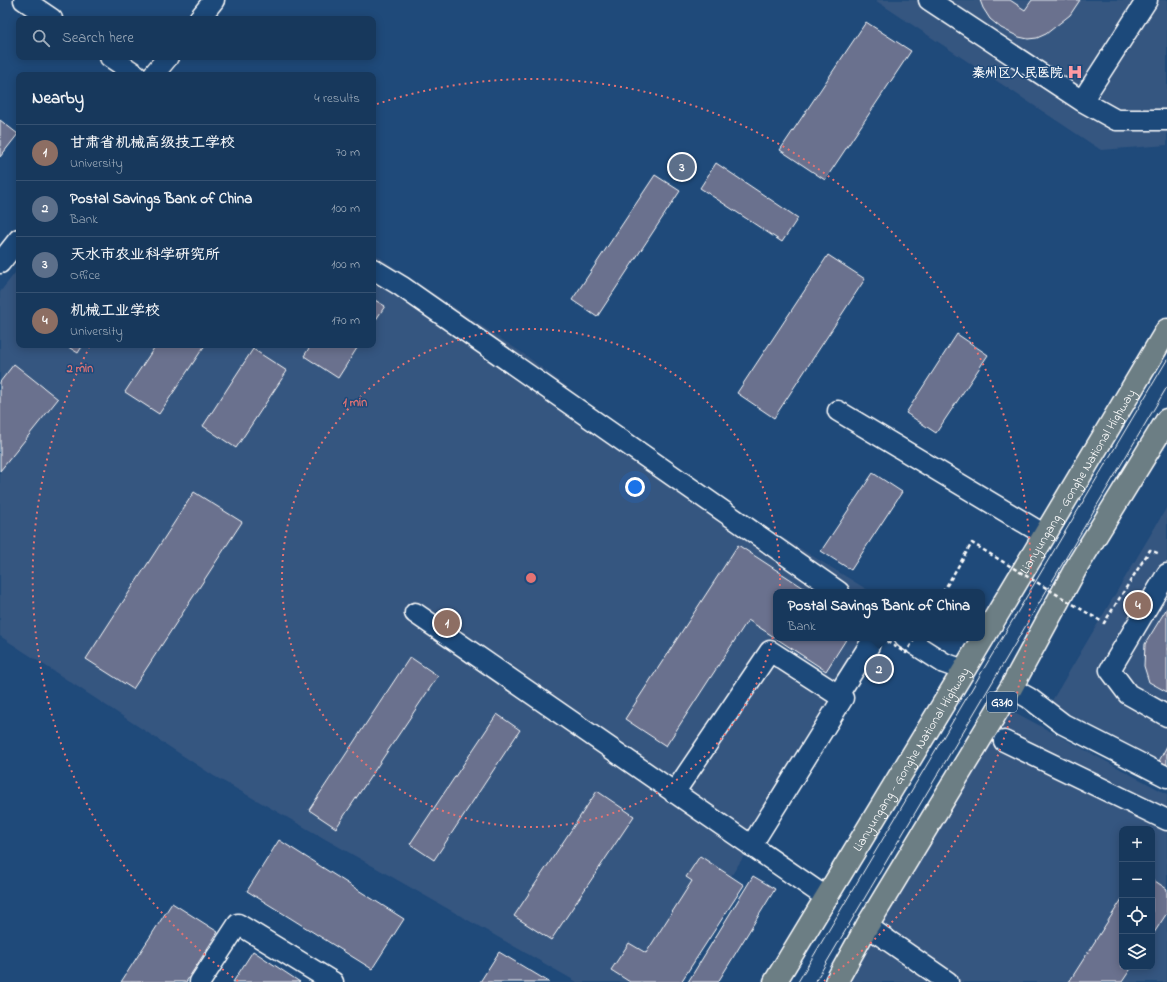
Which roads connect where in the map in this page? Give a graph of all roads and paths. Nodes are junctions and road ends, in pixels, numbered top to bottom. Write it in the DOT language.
graph roads {
  1 [pos="24,0"];
  2 [pos="214,0"];
  3 [pos="929,0"];
  4 [pos="1147,0"];
  5 [pos="48,16"];
  6 [pos="201,16"];
  7 [pos="114,60"];
  8 [pos="166,60"];
  9 [pos="132,72"];
  10 [pos="156,72"];
  11 [pos="1082,101"];
  12 [pos="1167,120"];
  13 [pos="16,244"];
  14 [pos="0,263"];
  15 [pos="376,271"];
  16 [pos="1167,330"];
  17 [pos="838,411"];
  18 [pos="1167,421"];
  19 [pos="1045,535"];
  20 [pos="1161,554"];
  21 [pos="1167,574"];
  22 [pos="835,589"];
  23 [pos="945,589"];
  24 [pos="414,613"];
  25 [pos="985,635"];
  26 [pos="910,641"];
  27 [pos="913,641"];
  28 [pos="981,641"];
  29 [pos="875,642"];
  30 [pos="964,670"];
  31 [pos="1010,688"];
  32 [pos="838,695"];
  33 [pos="1167,716"];
  34 [pos="1004,741"];
  35 [pos="1167,777"];
  36 [pos="674,793"];
  37 [pos="1167,820"];
  38 [pos="751,846"];
  39 [pos="826,898"];
  40 [pos="867,926"];
  41 [pos="200,982"];
  42 [pos="333,982"];
  43 [pos="775,982"];
  44 [pos="836,982"];
  45 [pos="948,982"];
  1 -- 5 [label="street"];
  2 -- 6 [label="street"];
  3 -- 11 [label="street"];
  4 -- 11 [label="street"];
  7 -- 9 [label="street"];
  8 -- 10 [label="street"];
  11 -- 12 [label="street"];
  13 -- 14 [label="street"];
  15 -- 22 [label="street"];
  16 -- 19 [label="highway, Lianyungang - Gonghe National Highway"];
  17 -- 19 [label="street"];
  18 -- 31 [label="highway, G310"];
  19 -- 25 [label="highway, Lianyungang - Gonghe National Highway"];
  20 -- 23 [label="path, bridge"];
  21 -- 33 [label="street"];
  24 -- 36 [label="street"];
  26 -- 30 [label="street"];
  27 -- 29 [label="path, bridge"];
  28 -- 30 [label="highway, Lianyungang - Gonghe National Highway"];
  29 -- 32 [label="street"];
  30 -- 39 [label="highway, Lianyungang - Gonghe National Highway"];
  31 -- 35 [label="street"];
  31 -- 40 [label="highway, G310"];
  32 -- 36 [label="street"];
  32 -- 38 [label="street"];
  34 -- 37 [label="street"];
  36 -- 38 [label="street"];
  38 -- 39 [label="street"];
  39 -- 43 [label="highway, Lianyungang - Gonghe National Highway"];
  40 -- 44 [label="highway, G310"];
  40 -- 45 [label="street"];
  41 -- 42 [label="street"];
}
